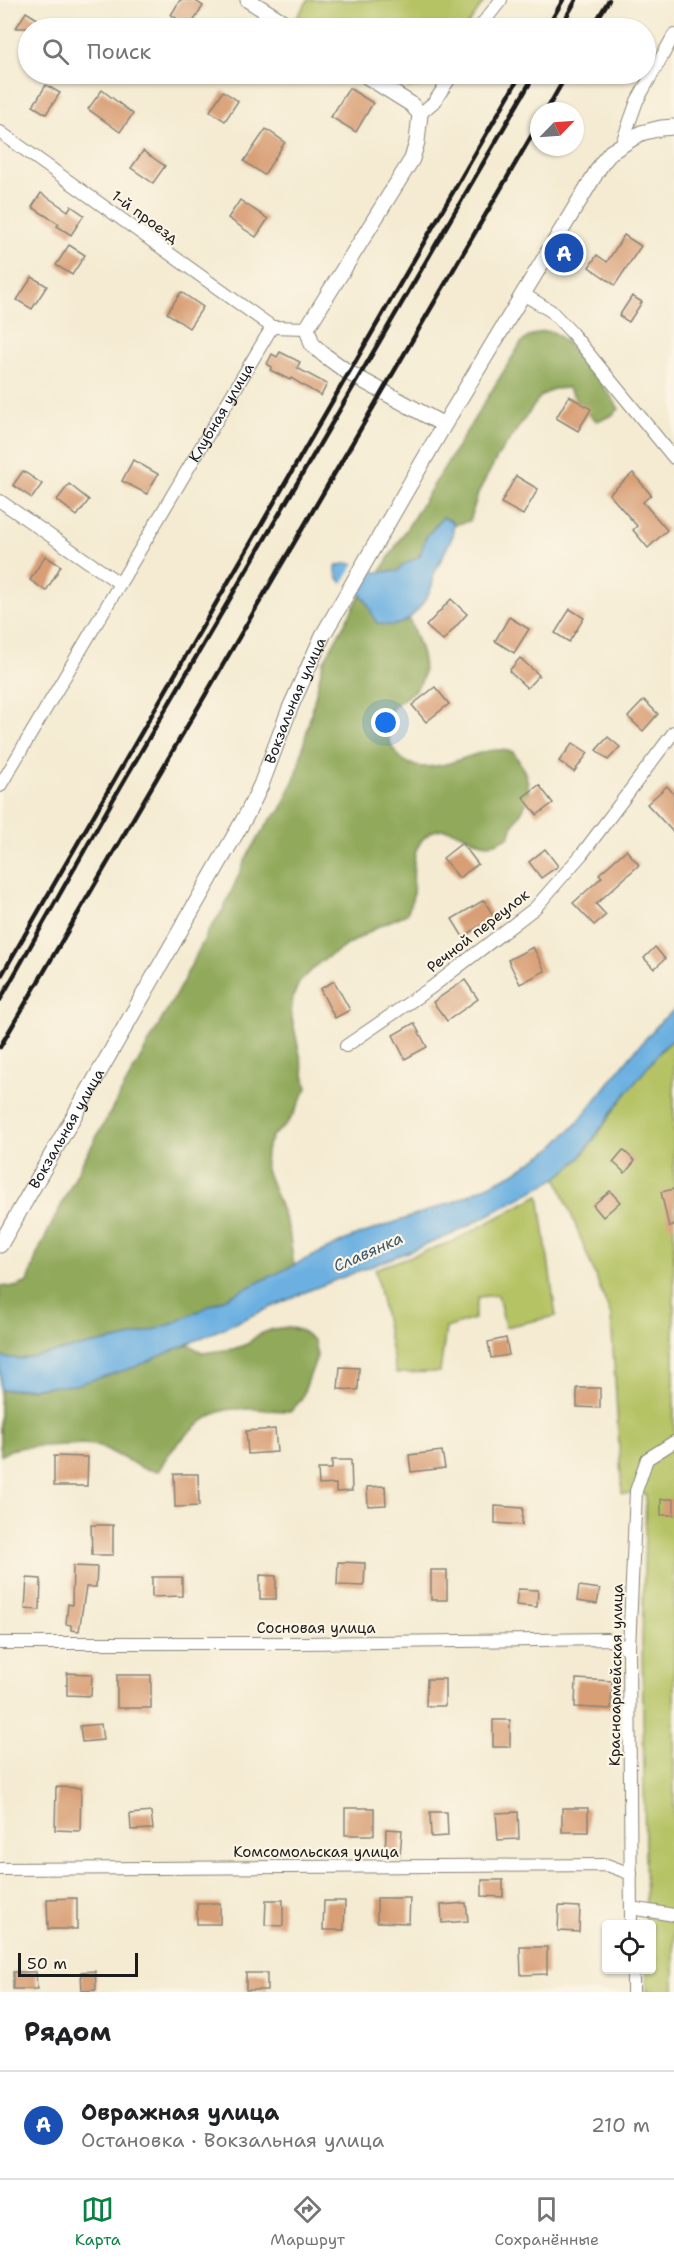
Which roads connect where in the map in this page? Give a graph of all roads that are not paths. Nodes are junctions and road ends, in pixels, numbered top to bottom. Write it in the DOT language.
graph roads {
  1 [pos="249,0"];
  2 [pos="501,0"];
  3 [pos="277,18"];
  4 [pos="487,18"];
  5 [pos="674,35"];
  6 [pos="656,67"];
  7 [pos="379,84"];
  8 [pos="446,84"];
  9 [pos="647,84"];
  10 [pos="420,114"];
  11 [pos="674,127"];
  12 [pos="0,132"];
  13 [pos="622,143"];
  14 [pos="523,294"];
  15 [pos="272,327"];
  16 [pos="307,328"];
  17 [pos="444,424"];
  18 [pos="674,458"];
  19 [pos="0,501"];
  20 [pos="119,583"];
  21 [pos="674,732"];
  22 [pos="0,786"];
  23 [pos="346,1046"];
  24 [pos="0,1245"];
  25 [pos="674,1442"];
  26 [pos="0,1643"];
  27 [pos="629,1649"];
  28 [pos="0,1869"];
  29 [pos="631,1874"];
  30 [pos="631,1908"];
  31 [pos="674,1916"];
  32 [pos="632,1920"];
  33 [pos="633,1974"];
  34 [pos="633,1992"];
  1 -- 3 [label="street"];
  2 -- 4 [label="street"];
  5 -- 6 [label="street"];
  7 -- 10 [label="street"];
  8 -- 10 [label="street"];
  9 -- 13 [label="street"];
  10 -- 16 [label="street"];
  11 -- 13 [label="street"];
  12 -- 15 [label="street, 1-й проезд"];
  13 -- 14 [label="street, Вокзальная улица"];
  14 -- 17 [label="street, Вокзальная улица"];
  14 -- 18 [label="street"];
  15 -- 16 [label="street"];
  15 -- 20 [label="street, Клубная улица"];
  16 -- 17 [label="street"];
  17 -- 24 [label="street, Вокзальная улица"];
  19 -- 20 [label="street"];
  20 -- 22 [label="street, Клубная улица"];
  21 -- 23 [label="street, Речной переулок"];
  25 -- 27 [label="street, Красноармейская улица"];
  26 -- 27 [label="street, Сосновая улица"];
  27 -- 29 [label="street, Красноармейская улица"];
  28 -- 29 [label="street, Комсомольская улица"];
  29 -- 30 [label="street, Красноармейская улица"];
  30 -- 31 [label="street"];
  30 -- 32 [label="street, Красноармейская улица"];
  33 -- 34 [label="street"];
}
